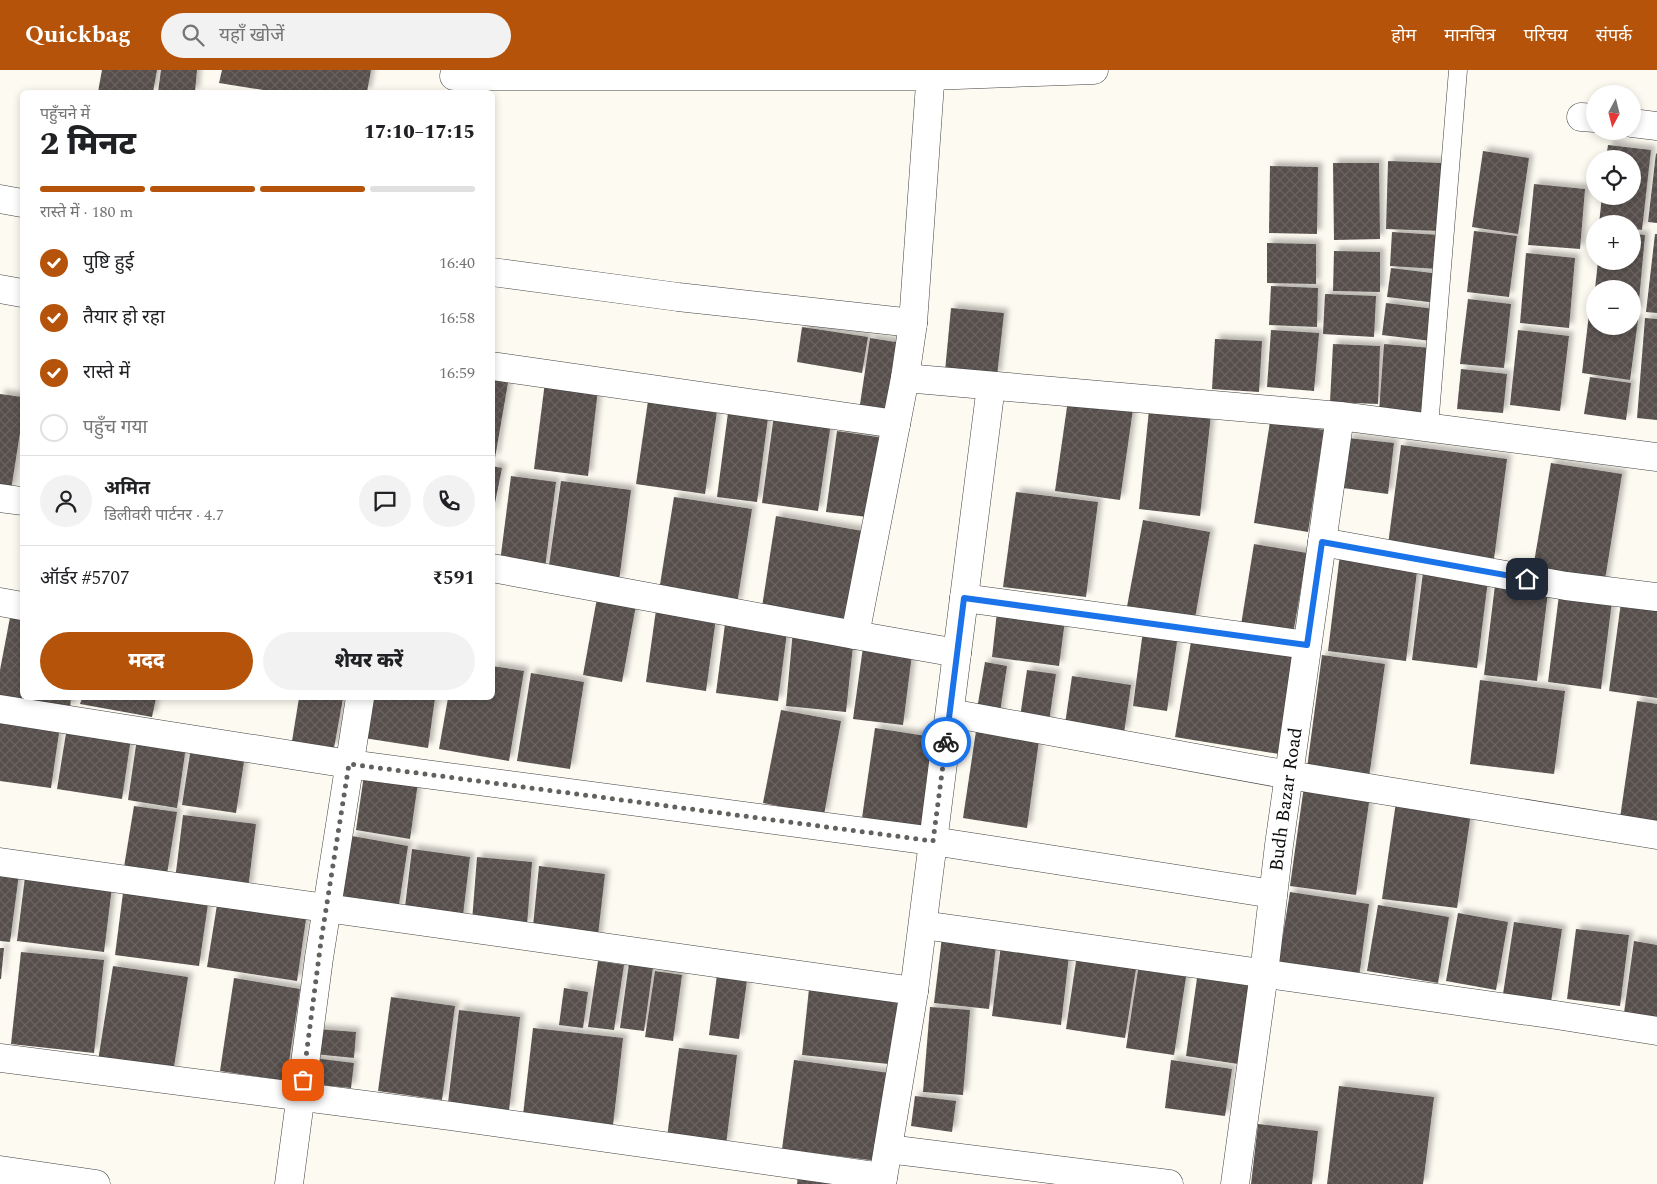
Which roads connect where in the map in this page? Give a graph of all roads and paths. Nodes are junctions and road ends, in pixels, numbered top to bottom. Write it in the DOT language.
graph roads {
  1 [pos="1094,70"];
  2 [pos="1458,70"];
  3 [pos="930,73"];
  4 [pos="454,80"];
  5 [pos="1641,124"];
  6 [pos="1657,126"];
  7 [pos="0,199"];
  8 [pos="20,203"];
  9 [pos="495,272"];
  10 [pos="0,289"];
  11 [pos="20,293"];
  12 [pos="913,324"];
  13 [pos="495,366"];
  14 [pos="905,378"];
  15 [pos="991,386"];
  16 [pos="1340,416"];
  17 [pos="896,424"];
  18 [pos="1429,427"];
  19 [pos="1657,457"];
  20 [pos="0,498"];
  21 [pos="20,501"];
  22 [pos="1322,542"];
  23 [pos="495,569"];
  24 [pos="964,598"];
  25 [pos="1657,598"];
  26 [pos="0,602"];
  27 [pos="20,606"];
  28 [pos="856,636"];
  29 [pos="1307,645"];
  30 [pos="957,652"];
  31 [pos="360,700"];
  32 [pos="0,709"];
  33 [pos="950,713"];
  34 [pos="349,764"];
  35 [pos="1289,775"];
  36 [pos="1657,835"];
  37 [pos="933,841"];
  38 [pos="0,862"];
  39 [pos="1273,894"];
  40 [pos="326,908"];
  41 [pos="923,926"];
  42 [pos="1264,973"];
  43 [pos="914,991"];
  44 [pos="1657,1031"];
  45 [pos="0,1058"];
  46 [pos="301,1098"];
  47 [pos="888,1149"];
  48 [pos="0,1170"];
  49 [pos="882,1180"];
  50 [pos="96,1184"];
  51 [pos="289,1184"];
  52 [pos="1169,1184"];
  53 [pos="1235,1184"];
  1 -- 3 [label="street"];
  2 -- 18 [label="lane"];
  3 -- 4 [label="street"];
  3 -- 12 [label="street"];
  5 -- 6 [label="street"];
  7 -- 8 [label="street"];
  9 -- 12 [label="street"];
  10 -- 11 [label="street"];
  12 -- 14 [label="street"];
  13 -- 17 [label="street"];
  14 -- 15 [label="street"];
  14 -- 17 [label="street"];
  15 -- 16 [label="street"];
  15 -- 24 [label="street"];
  16 -- 18 [label="street"];
  16 -- 22 [label="street, Budh Bazar Road"];
  17 -- 28 [label="street"];
  18 -- 19 [label="street"];
  20 -- 21 [label="street"];
  22 -- 25 [label="street"];
  22 -- 29 [label="street, Budh Bazar Road"];
  23 -- 28 [label="street"];
  24 -- 29 [label="street"];
  24 -- 30 [label="street"];
  26 -- 27 [label="street"];
  28 -- 30 [label="street"];
  29 -- 35 [label="street, Budh Bazar Road"];
  30 -- 33 [label="street"];
  31 -- 34 [label="street"];
  32 -- 34 [label="street"];
  33 -- 35 [label="street"];
  33 -- 37 [label="street"];
  34 -- 37 [label="street"];
  34 -- 40 [label="street"];
  35 -- 36 [label="street"];
  35 -- 39 [label="street, Budh Bazar Road"];
  37 -- 39 [label="street"];
  37 -- 41 [label="street"];
  38 -- 40 [label="street"];
  39 -- 42 [label="street, Budh Bazar Road"];
  40 -- 43 [label="street"];
  40 -- 46 [label="street"];
  41 -- 42 [label="street"];
  41 -- 43 [label="street"];
  42 -- 44 [label="street"];
  42 -- 53 [label="street, Budh Bazar Road"];
  43 -- 47 [label="street"];
  45 -- 46 [label="street"];
  46 -- 49 [label="street"];
  46 -- 51 [label="street"];
  47 -- 49 [label="street"];
  47 -- 52 [label="street"];
  48 -- 50 [label="street"];
}
